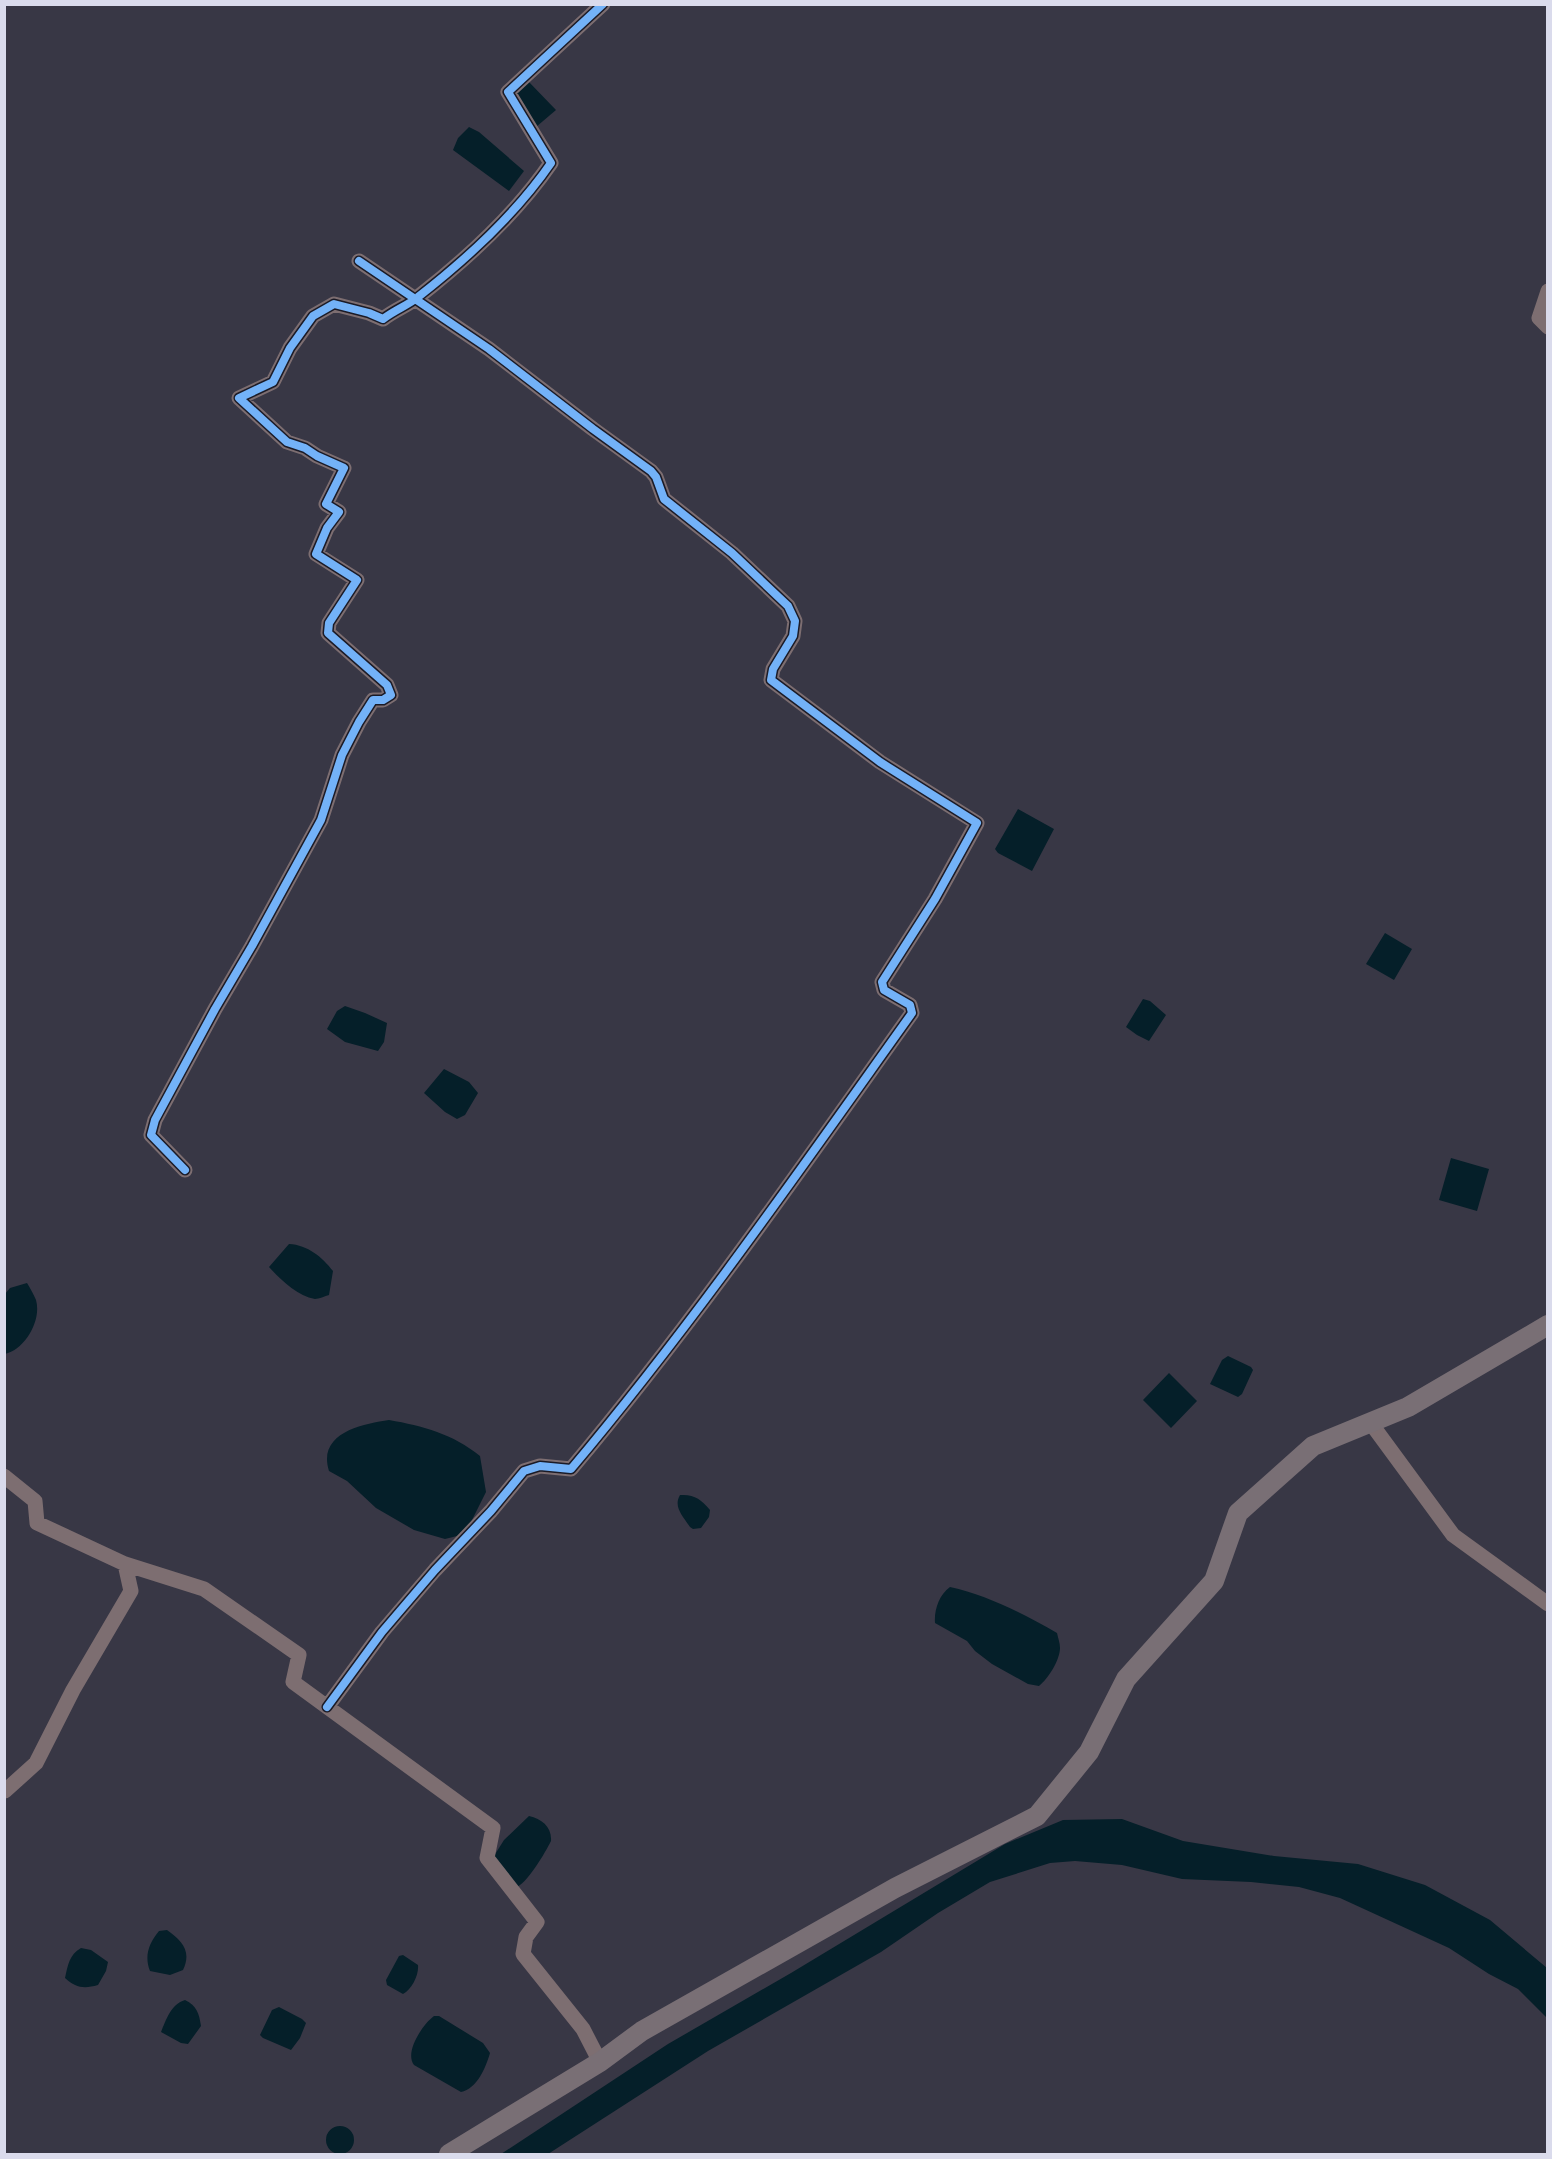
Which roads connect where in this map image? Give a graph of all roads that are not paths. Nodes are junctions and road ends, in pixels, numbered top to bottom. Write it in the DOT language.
graph roads {
  1 [pos="603,4"];
  2 [pos="359,261"];
  3 [pos="1548,291"];
  4 [pos="416,299"];
  5 [pos="1548,327"];
  6 [pos="185,1170"];
  7 [pos="1548,1325"];
  8 [pos="1370,1422"];
  9 [pos="4,1476"];
  10 [pos="125,1564"];
  11 [pos="1548,1604"];
  12 [pos="327,1707"];
  13 [pos="5,1791"];
  14 [pos="600,2062"];
  15 [pos="448,2154"];
  1 -- 4 [label="street"];
  2 -- 4 [label="street"];
  3 -- 5 [label="street"];
  4 -- 6 [label="street"];
  4 -- 12 [label="street"];
  7 -- 8 [label="main road"];
  8 -- 11 [label="street"];
  8 -- 14 [label="main road"];
  9 -- 10 [label="street"];
  10 -- 12 [label="street"];
  10 -- 13 [label="street"];
  12 -- 14 [label="street"];
  14 -- 15 [label="main road"];
}
